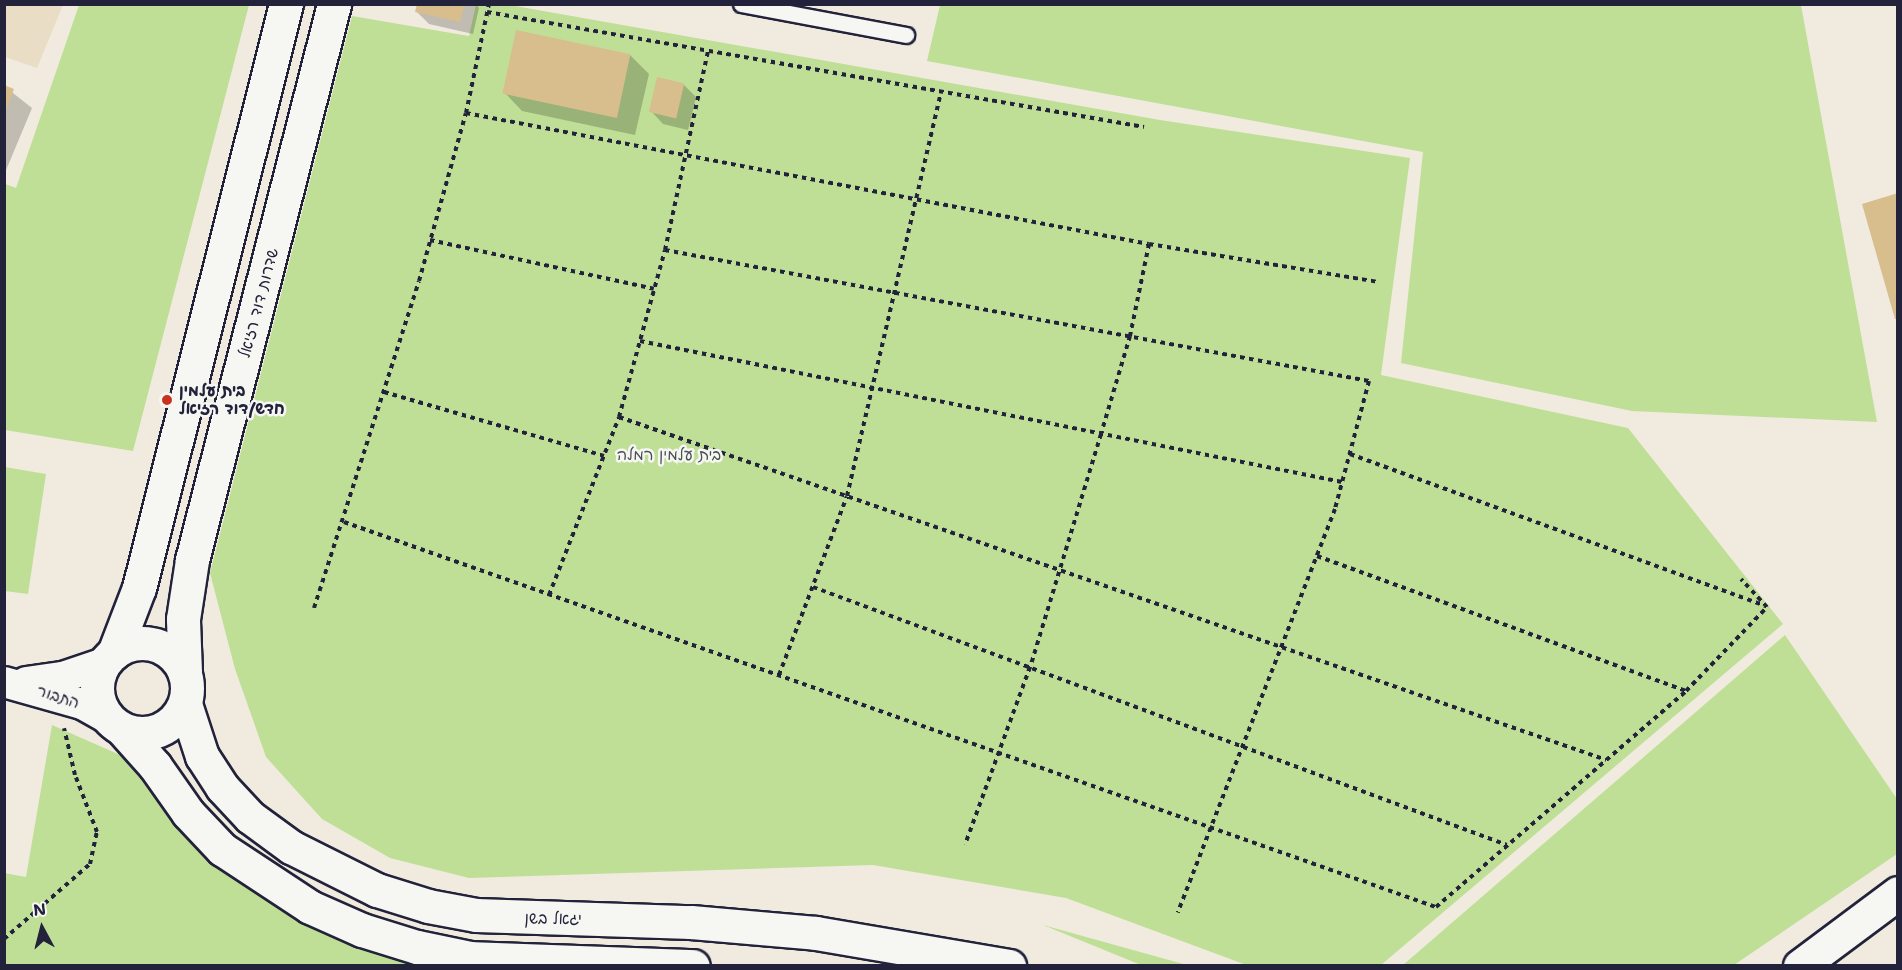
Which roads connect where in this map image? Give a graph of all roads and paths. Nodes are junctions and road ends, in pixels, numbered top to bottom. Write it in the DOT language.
graph roads {
  1 [pos="285,4"];
  2 [pos="334,4"];
  3 [pos="489,4"];
  4 [pos="741,4"];
  5 [pos="487,12"];
  6 [pos="906,35"];
  7 [pos="708,51"];
  8 [pos="941,91"];
  9 [pos="466,113"];
  10 [pos="1144,127"];
  11 [pos="686,154"];
  12 [pos="916,201"];
  13 [pos="430,240"];
  14 [pos="1149,244"];
  15 [pos="664,250"];
  16 [pos="1378,282"];
  17 [pos="654,289"];
  18 [pos="895,293"];
  19 [pos="1130,336"];
  20 [pos="640,341"];
  21 [pos="872,388"];
  22 [pos="384,392"];
  23 [pos="619,417"];
  24 [pos="1101,434"];
  25 [pos="1350,454"];
  26 [pos="604,456"];
  27 [pos="1342,482"];
  28 [pos="847,496"];
  29 [pos="344,522"];
  30 [pos="1317,556"];
  31 [pos="1058,570"];
  32 [pos="1741,579"];
  33 [pos="813,587"];
  34 [pos="549,595"];
  35 [pos="1767,607"];
  36 [pos="314,608"];
  37 [pos="1282,647"];
  38 [pos="109,658"];
  39 [pos="1029,667"];
  40 [pos="779,675"];
  41 [pos="4,682"];
  42 [pos="185,688"];
  43 [pos="1686,691"];
  44 [pos="56,695"];
  45 [pos="116,724"];
  46 [pos="1245,747"];
  47 [pos="998,753"];
  48 [pos="1606,760"];
  49 [pos="1212,828"];
  50 [pos="965,845"];
  51 [pos="1507,845"];
  52 [pos="1898,893"];
  53 [pos="1178,912"];
  54 [pos="4,939"];
  55 [pos="693,966"];
  56 [pos="1009,966"];
  57 [pos="1800,966"];
  1 -- 38 [label="main road"];
  2 -- 42 [label="main road, שדרות דוד רזיאל"];
  3 -- 5 [label="path"];
  4 -- 6 [label="lane"];
  5 -- 7 [label="path"];
  5 -- 9 [label="path"];
  7 -- 8 [label="path"];
  7 -- 11 [label="path"];
  8 -- 10 [label="path"];
  8 -- 12 [label="path"];
  9 -- 11 [label="path"];
  9 -- 13 [label="path"];
  11 -- 12 [label="path"];
  11 -- 15 [label="path"];
  12 -- 14 [label="path"];
  12 -- 18 [label="path"];
  13 -- 17 [label="path"];
  13 -- 22 [label="path"];
  14 -- 16 [label="path"];
  14 -- 19 [label="path"];
  15 -- 17 [label="path"];
  15 -- 18 [label="path"];
  17 -- 20 [label="path"];
  18 -- 19 [label="path"];
  18 -- 21 [label="path"];
  19 -- 24 [label="path"];
  19 -- 25 [label="path"];
  20 -- 21 [label="path"];
  20 -- 23 [label="path"];
  21 -- 24 [label="path"];
  21 -- 28 [label="path"];
  22 -- 26 [label="path"];
  22 -- 29 [label="path"];
  23 -- 26 [label="path"];
  23 -- 28 [label="path"];
  24 -- 27 [label="path"];
  24 -- 31 [label="path"];
  25 -- 27 [label="path"];
  25 -- 35 [label="path"];
  26 -- 34 [label="path"];
  27 -- 30 [label="path"];
  28 -- 31 [label="path"];
  28 -- 33 [label="path"];
  29 -- 34 [label="path"];
  29 -- 36 [label="path"];
  30 -- 37 [label="path"];
  30 -- 43 [label="path"];
  31 -- 37 [label="path"];
  31 -- 39 [label="path"];
  32 -- 35 [label="path"];
  33 -- 39 [label="path"];
  33 -- 40 [label="path"];
  34 -- 40 [label="path"];
  35 -- 43 [label="path"];
  37 -- 46 [label="path"];
  37 -- 48 [label="path"];
  38 -- 41 [label="street, התבור"];
  38 -- 42 [label="main road"];
  38 -- 45 [label="main road"];
  39 -- 46 [label="path"];
  39 -- 47 [label="path"];
  40 -- 47 [label="path"];
  41 -- 44 [label="street, התבור"];
  42 -- 45 [label="main road"];
  42 -- 56 [label="main road, יגאל בשן"];
  43 -- 48 [label="path"];
  44 -- 45 [label="street, התבור"];
  44 -- 54 [label="path"];
  45 -- 55 [label="main road"];
  46 -- 49 [label="path"];
  46 -- 51 [label="path"];
  47 -- 49 [label="path"];
  47 -- 50 [label="path"];
  48 -- 51 [label="path"];
  49 -- 51 [label="path"];
  49 -- 53 [label="path"];
  52 -- 57 [label="main road"];
}
